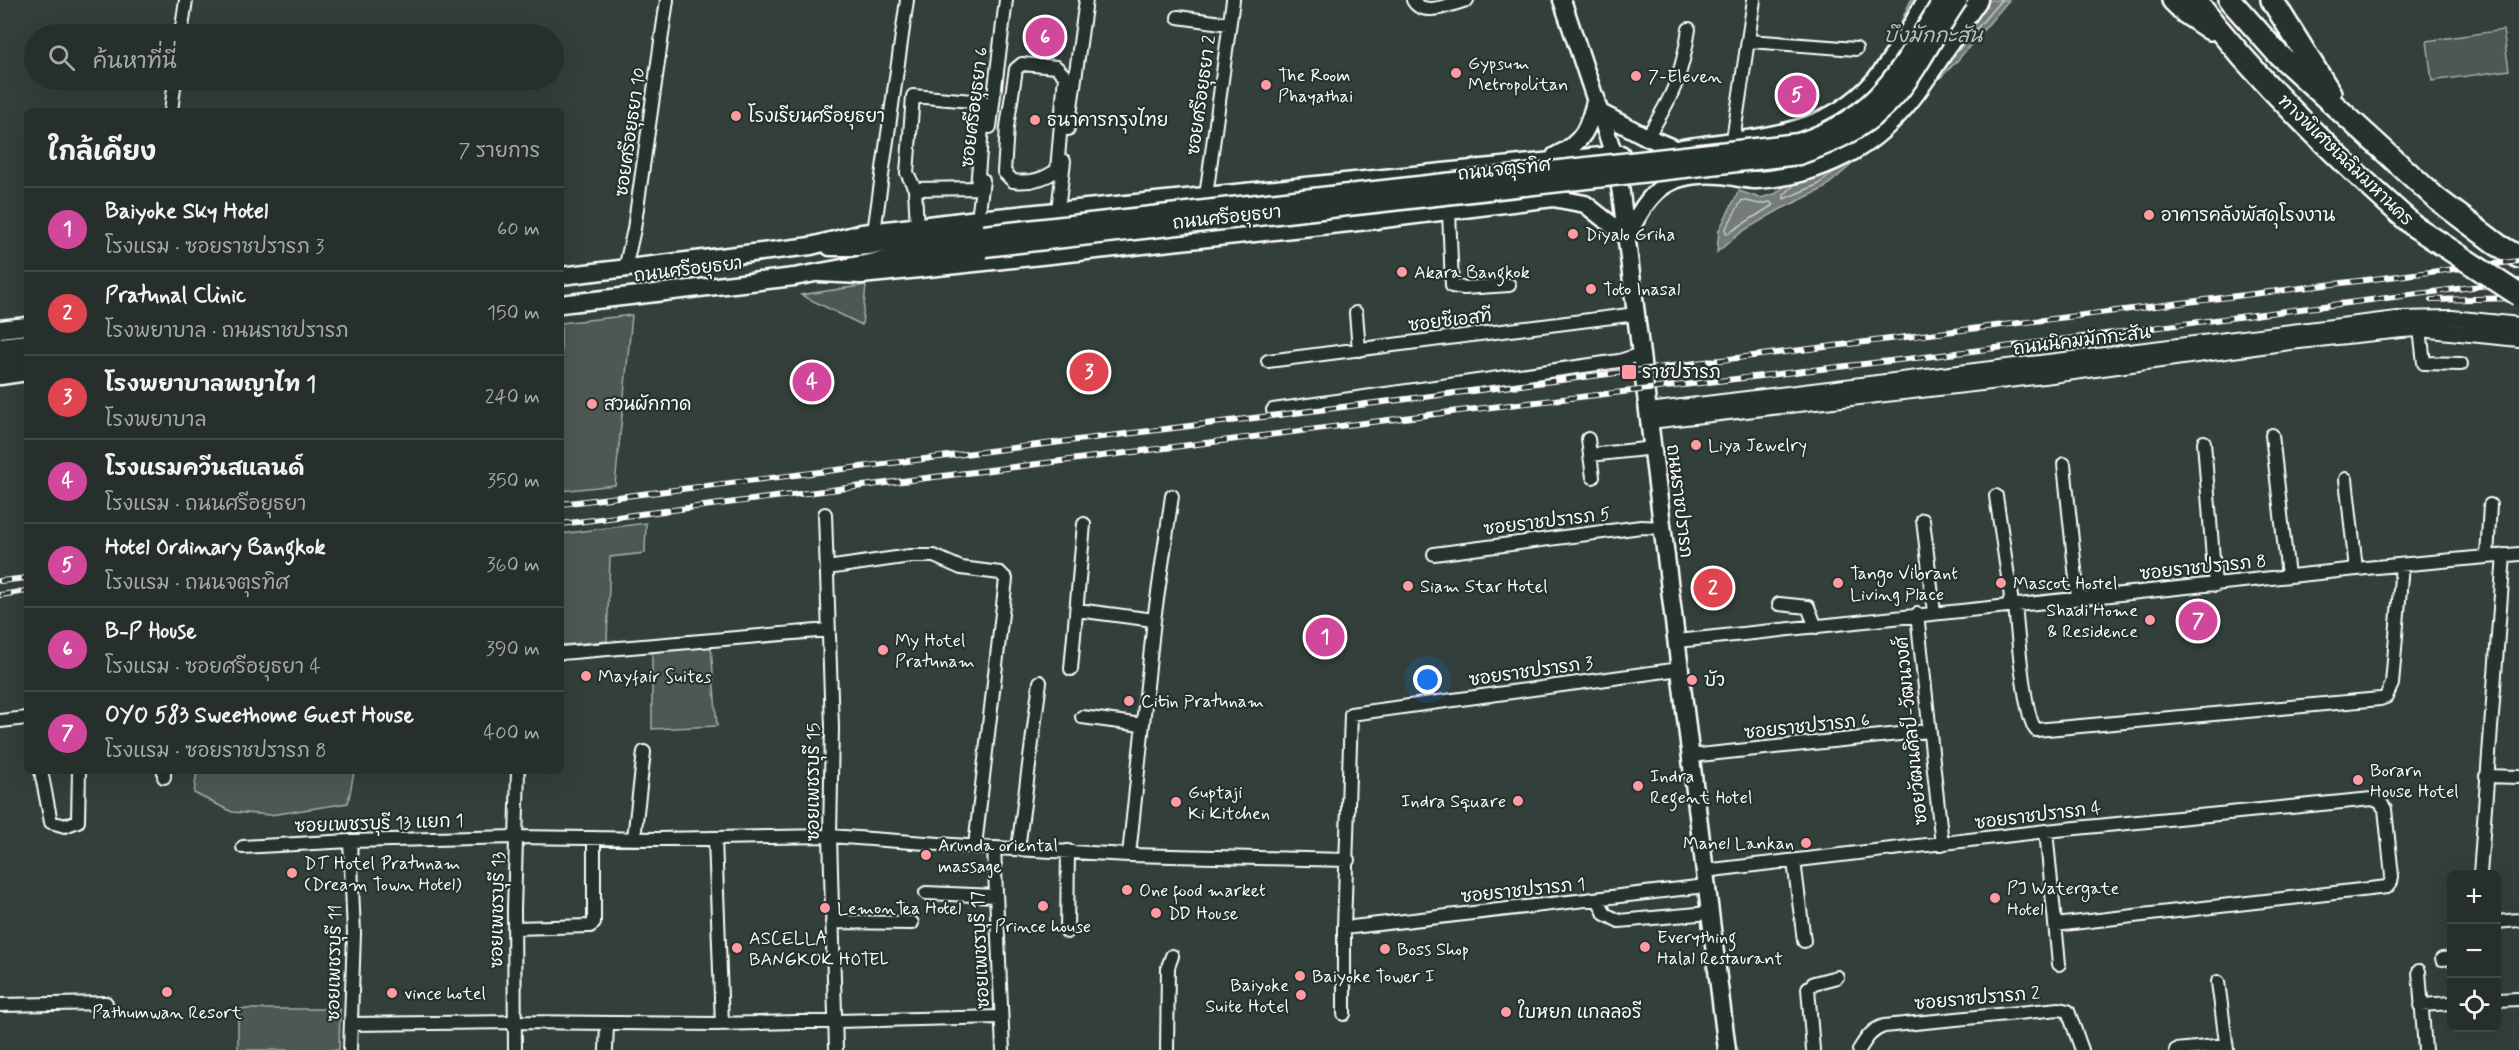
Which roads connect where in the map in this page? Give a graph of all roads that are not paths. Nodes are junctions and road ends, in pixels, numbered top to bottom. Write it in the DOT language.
graph roads {
  1 [pos="186,0"];
  2 [pos="667,0"];
  3 [pos="907,0"];
  4 [pos="1006,0"];
  5 [pos="1086,0"];
  6 [pos="1233,0"];
  7 [pos="1413,0"];
  8 [pos="1467,0"];
  9 [pos="1562,0"];
  10 [pos="1754,0"];
  11 [pos="1926,0"];
  12 [pos="1942,0"];
  13 [pos="1959,0"];
  14 [pos="1979,0"];
  15 [pos="2173,0"];
  16 [pos="2195,0"];
  17 [pos="2229,0"];
  18 [pos="2272,0"];
  19 [pos="1178,17"];
  20 [pos="182,24"];
  21 [pos="1229,24"];
  22 [pos="1689,29"];
  23 [pos="2224,37"];
  24 [pos="1749,41"];
  25 [pos="1856,49"];
  26 [pos="174,90"];
  27 [pos="1599,105"];
  28 [pos="171,108"];
  29 [pos="2342,111"];
  30 [pos="1007,127"];
  31 [pos="990,129"];
  32 [pos="1764,136"];
  33 [pos="1647,137"];
  34 [pos="1733,140"];
  35 [pos="1675,149"];
  36 [pos="1614,155"];
  37 [pos="1543,162"];
  38 [pos="1462,170"];
  39 [pos="1784,176"];
  40 [pos="915,189"];
  41 [pos="1206,196"];
  42 [pos="1058,210"];
  43 [pos="1454,211"];
  44 [pos="917,226"];
  45 [pos="874,232"];
  46 [pos="982,234"];
  47 [pos="1627,237"];
  48 [pos="811,246"];
  49 [pos="2519,257"];
  50 [pos="626,268"];
  51 [pos="819,273"];
  52 [pos="564,276"];
  53 [pos="1509,285"];
  54 [pos="2519,295"];
  55 [pos="564,304"];
  56 [pos="1356,313"];
  57 [pos="1636,314"];
  58 [pos="2519,325"];
  59 [pos="14,328"];
  60 [pos="2420,329"];
  61 [pos="0,338"];
  62 [pos="2519,339"];
  63 [pos="24,343"];
  64 [pos="0,346"];
  65 [pos="1359,350"];
  66 [pos="1641,354"];
  67 [pos="24,358"];
  68 [pos="1268,361"];
  69 [pos="0,362"];
  70 [pos="2461,364"];
  71 [pos="23,373"];
  72 [pos="0,376"];
  73 [pos="1273,410"];
  74 [pos="1649,416"];
  75 [pos="2272,435"];
  76 [pos="1588,439"];
  77 [pos="2204,442"];
  78 [pos="1654,448"];
  79 [pos="1590,455"];
  80 [pos="2064,464"];
  81 [pos="1593,477"];
  82 [pos="2346,479"];
  83 [pos="1172,496"];
  84 [pos="1996,496"];
  85 [pos="2490,506"];
  86 [pos="825,514"];
  87 [pos="1923,520"];
  88 [pos="1084,524"];
  89 [pos="1664,528"];
  90 [pos="1434,554"];
  91 [pos="2519,554"];
  92 [pos="2504,555"];
  93 [pos="2487,557"];
  94 [pos="2402,565"];
  95 [pos="827,568"];
  96 [pos="2356,569"];
  97 [pos="2288,576"];
  98 [pos="2215,585"];
  99 [pos="2078,598"];
  100 [pos="1779,604"];
  101 [pos="2011,605"];
  102 [pos="1077,610"];
  103 [pos="1935,612"];
  104 [pos="1917,614"];
  105 [pos="1154,620"];
  106 [pos="1816,627"];
  107 [pos="830,630"];
  108 [pos="1677,641"];
  109 [pos="564,653"];
  110 [pos="1071,669"];
  111 [pos="1680,669"];
  112 [pos="1040,682"];
  113 [pos="1082,717"];
  114 [pos="24,718"];
  115 [pos="0,722"];
  116 [pos="1142,725"];
  117 [pos="1928,731"];
  118 [pos="644,752"];
  119 [pos="1690,756"];
  120 [pos="42,774"];
  121 [pos="80,774"];
  122 [pos="518,774"];
  123 [pos="2486,776"];
  124 [pos="2519,777"];
  125 [pos="2046,831"];
  126 [pos="830,836"];
  127 [pos="516,837"];
  128 [pos="594,838"];
  129 [pos="634,838"];
  130 [pos="715,839"];
  131 [pos="350,841"];
  132 [pos="1942,844"];
  133 [pos="975,846"];
  134 [pos="243,848"];
  135 [pos="994,849"];
  136 [pos="1018,849"];
  137 [pos="1068,851"];
  138 [pos="1129,855"];
  139 [pos="1348,860"];
  140 [pos="1794,861"];
  141 [pos="2480,870"];
  142 [pos="1705,879"];
  143 [pos="926,893"];
  144 [pos="996,896"];
  145 [pos="1598,899"];
  146 [pos="1709,913"];
  147 [pos="2519,920"];
  148 [pos="832,922"];
  149 [pos="2501,922"];
  150 [pos="912,923"];
  151 [pos="2055,925"];
  152 [pos="515,928"];
  153 [pos="1344,928"];
  154 [pos="1067,932"];
  155 [pos="1804,941"];
  156 [pos="1172,956"];
  157 [pos="2059,964"];
  158 [pos="2419,971"];
  159 [pos="1837,977"];
  160 [pos="2218,982"];
  161 [pos="2519,999"];
  162 [pos="2501,1000"];
  163 [pos="106,1003"];
  164 [pos="2447,1003"];
  165 [pos="0,1005"];
  166 [pos="2421,1005"];
  167 [pos="1344,1014"];
  168 [pos="1001,1017"];
  169 [pos="835,1021"];
  170 [pos="515,1022"];
  171 [pos="607,1023"];
  172 [pos="351,1024"];
  173 [pos="722,1024"];
  174 [pos="2227,1048"];
  175 [pos="350,1050"];
  176 [pos="515,1050"];
  177 [pos="606,1050"];
  178 [pos="836,1050"];
  179 [pos="1003,1050"];
  180 [pos="1167,1050"];
  181 [pos="1727,1050"];
  182 [pos="1813,1050"];
  183 [pos="1859,1050"];
  184 [pos="2082,1050"];
  185 [pos="2176,1050"];
  186 [pos="2425,1050"];
  1 -- 20 [label="street"];
  2 -- 50 [label="street, ซอยศรีอยุธยา 10"];
  3 -- 45 [label="street"];
  4 -- 31 [label="street, ซอยศรีอยุธยา 6"];
  5 -- 42 [label="street"];
  6 -- 21 [label="street, ซอยศรีอยุธยา 2"];
  7 -- 8 [label="street"];
  9 -- 27 [label="main road, ถนนราชปรารภ"];
  10 -- 24 [label="street"];
  11 -- 32 [label="main road"];
  12 -- 46 [label="main road, ถนนจตุรทิศ, bridge"];
  13 -- 46 [label="main road, ถนนจตุรทิศ, bridge"];
  14 -- 39 [label="main road"];
  15 -- 23 [label="highway"];
  16 -- 23 [label="highway, ทางพิเศษเฉลิมมหานคร"];
  17 -- 29 [label="highway, ทางพิเศษเฉลิมมหานคร"];
  18 -- 29 [label="highway"];
  19 -- 21 [label="street"];
  21 -- 41 [label="street, ซอยศรีอยุธยา 2"];
  22 -- 33 [label="street"];
  23 -- 54 [label="highway, ทางพิเศษเฉลิมมหานคร, bridge"];
  24 -- 25 [label="street"];
  24 -- 34 [label="street"];
  26 -- 28 [label="street"];
  27 -- 33 [label="main road"];
  27 -- 36 [label="main road, ถนนราชปรารภ"];
  27 -- 37 [label="main road"];
  29 -- 49 [label="highway, ทางพิเศษเฉลิมมหานคร"];
  30 -- 30 [label="street"];
  30 -- 31 [label="street"];
  31 -- 46 [label="street, ซอยศรีอยุธยา 6"];
  32 -- 34 [label="main road"];
  32 -- 39 [label="main road"];
  33 -- 35 [label="main road"];
  34 -- 35 [label="main road"];
  35 -- 36 [label="main road"];
  36 -- 37 [label="main road, ถนนศรีอยุธยา"];
  36 -- 47 [label="main road, ถนนราชปรารภ"];
  37 -- 38 [label="main road, ถนนศรีอยุธยา"];
  38 -- 41 [label="main road, ถนนศรีอยุธยา"];
  38 -- 43 [label="main road"];
  39 -- 47 [label="main road"];
  40 -- 40 [label="street"];
  40 -- 44 [label="street"];
  41 -- 42 [label="main road, ถนนศรีอยุธยา"];
  42 -- 46 [label="main road, ถนนศรีอยุธยา"];
  43 -- 47 [label="main road, ถนนศรีอยุธยา"];
  43 -- 51 [label="main road, ถนนศรีอยุธยา"];
  43 -- 53 [label="street"];
  44 -- 45 [label="main road, ถนนศรีอยุธยา"];
  44 -- 46 [label="main road, ถนนศรีอยุธยา"];
  45 -- 48 [label="main road, ถนนศรีอยุธยา"];
  46 -- 48 [label="main road, ถนนศรีอยุธยา"];
  46 -- 51 [label="main road, ถนนศรีอยุธยา"];
  47 -- 57 [label="main road, ถนนราชปรารภ"];
  48 -- 50 [label="main road, ถนนศรีอยุธยา"];
  50 -- 52 [label="main road, ถนนศรีอยุธยา"];
  51 -- 55 [label="main road, ถนนศรีอยุธยา"];
  56 -- 65 [label="street"];
  57 -- 65 [label="street, ซอยซีเอสที"];
  57 -- 66 [label="main road, ถนนราชปรารภ"];
  58 -- 74 [label="street, ถนนนิคมมักกะสัน"];
  59 -- 61 [label="main road"];
  60 -- 62 [label="street, ถนนนิคมมักกะสัน"];
  60 -- 70 [label="street"];
  60 -- 74 [label="street, ถนนนิคมมักกะสัน"];
  63 -- 64 [label="main road"];
  65 -- 68 [label="street, ซอยซีเอสที"];
  66 -- 73 [label="street"];
  66 -- 74 [label="main road, ถนนราชปรารภ"];
  67 -- 69 [label="main road"];
  69 -- 71 [label="main road"];
  71 -- 72 [label="main road"];
  74 -- 78 [label="main road, ถนนราชปรารภ"];
  75 -- 97 [label="street"];
  76 -- 79 [label="street"];
  77 -- 98 [label="street"];
  78 -- 79 [label="street"];
  78 -- 89 [label="main road, ถนนราชปรารภ"];
  79 -- 81 [label="street"];
  80 -- 99 [label="street"];
  82 -- 96 [label="street"];
  83 -- 105 [label="street"];
  84 -- 101 [label="street"];
  85 -- 93 [label="street"];
  86 -- 95 [label="street, ซอยเพชรบุรี 15"];
  87 -- 103 [label="street"];
  88 -- 102 [label="street"];
  89 -- 90 [label="street, ซอยราชปรารภ 5"];
  89 -- 108 [label="main road, ถนนราชปรารภ"];
  91 -- 92 [label="street, ซอยราชปรารภ 8"];
  92 -- 93 [label="street, ซอยราชปรารภ 8"];
  92 -- 123 [label="street"];
  93 -- 94 [label="street, ซอยราชปรารภ 8"];
  94 -- 96 [label="street, ซอยราชปรารภ 8"];
  94 -- 101 [label="street"];
  95 -- 107 [label="street, ซอยเพชรบุรี 15"];
  95 -- 133 [label="street"];
  96 -- 97 [label="street, ซอยราชปรารภ 8"];
  97 -- 98 [label="street, ซอยราชปรารภ 8"];
  98 -- 99 [label="street, ซอยราชปรารภ 8"];
  99 -- 101 [label="street, ซอยราชปรารภ 8"];
  100 -- 106 [label="street"];
  101 -- 103 [label="street, ซอยราชปรารภ 8"];
  102 -- 105 [label="street"];
  102 -- 110 [label="street"];
  103 -- 104 [label="street, ซอยราชปรารภ 8"];
  104 -- 106 [label="street, ซอยราชปรารภ 8"];
  104 -- 117 [label="street, ซอยวัฒนศิลป์-วัฒนวงศ์"];
  105 -- 116 [label="street"];
  106 -- 108 [label="street, ซอยราชปรารภ 8"];
  107 -- 109 [label="street"];
  107 -- 126 [label="street, ซอยเพชรบุรี 15"];
  108 -- 111 [label="main road, ถนนราชปรารภ"];
  111 -- 119 [label="main road, ถนนราชปรารภ"];
  111 -- 139 [label="street, ซอยราชปรารภ 3"];
  112 -- 136 [label="street"];
  113 -- 116 [label="street"];
  114 -- 115 [label="street"];
  116 -- 138 [label="street"];
  117 -- 119 [label="street, ซอยราชปรารภ 6"];
  117 -- 132 [label="street, ซอยวัฒนศิลป์-วัฒนวงศ์"];
  118 -- 129 [label="street"];
  119 -- 142 [label="main road, ถนนราชปรารภ"];
  120 -- 121 [label="street"];
  122 -- 127 [label="street, ซอยเพชรบุรี 13"];
  123 -- 124 [label="street"];
  123 -- 141 [label="street"];
  125 -- 132 [label="street, ซอยราชปรารภ 4"];
  125 -- 151 [label="street"];
  125 -- 151 [label="street, ซอยราชปรารภ 4"];
  126 -- 130 [label="street, ซอยเพชรบุรี 13 แยก 1"];
  126 -- 133 [label="street, ซอยเพชรบุรี 13 แยก 1"];
  126 -- 148 [label="street, ซอยเพชรบุรี 15"];
  127 -- 128 [label="street, ซอยเพชรบุรี 13 แยก 1"];
  127 -- 131 [label="street, ซอยเพชรบุรี 13 แยก 1"];
  127 -- 152 [label="street, ซอยเพชรบุรี 13"];
  128 -- 129 [label="street, ซอยเพชรบุรี 13 แยก 1"];
  128 -- 152 [label="street"];
  129 -- 130 [label="street, ซอยเพชรบุรี 13 แยก 1"];
  130 -- 173 [label="street"];
  131 -- 134 [label="street, ซอยเพชรบุรี 13 แยก 1"];
  131 -- 172 [label="street, ซอยเพชรบุรี 11"];
  132 -- 140 [label="street, ซอยราชปรารภ 4"];
  133 -- 135 [label="street, ซอยเพชรบุรี 13 แยก 1"];
  135 -- 136 [label="street, ซอยเพชรบุรี 13 แยก 1"];
  135 -- 144 [label="street, ซอยเพชรบุรี 17"];
  136 -- 137 [label="street, ซอยเพชรบุรี 13 แยก 1"];
  137 -- 138 [label="street, ซอยเพชรบุรี 13 แยก 1"];
  137 -- 154 [label="street"];
  138 -- 139 [label="street, ซอยเพชรบุรี 13 แยก 1"];
  139 -- 153 [label="street"];
  140 -- 142 [label="street, ซอยราชปรารภ 4"];
  140 -- 155 [label="street"];
  142 -- 145 [label="street, ซอยราชปรารภ 1"];
  142 -- 146 [label="main road, ถนนราชปรารภ"];
  143 -- 144 [label="street"];
  144 -- 168 [label="street, ซอยเพชรบุรี 17"];
  145 -- 146 [label="street"];
  145 -- 153 [label="street, ซอยราชปรารภ 1"];
  146 -- 181 [label="main road, ถนนราชปรารภ"];
  147 -- 149 [label="street"];
  148 -- 150 [label="street"];
  148 -- 169 [label="street, ซอยเพชรบุรี 15"];
  151 -- 157 [label="street"];
  152 -- 170 [label="street, ซอยเพชรบุรี 13"];
  153 -- 167 [label="street"];
  156 -- 180 [label="street"];
  158 -- 166 [label="street"];
  159 -- 182 [label="street"];
  160 -- 174 [label="street"];
  161 -- 162 [label="street"];
  163 -- 165 [label="street"];
  164 -- 166 [label="street"];
  166 -- 186 [label="street"];
  168 -- 169 [label="street"];
  168 -- 179 [label="street, ซอยเพชรบุรี 17"];
  169 -- 173 [label="street"];
  169 -- 178 [label="street, ซอยเพชรบุรี 15"];
  170 -- 171 [label="street"];
  170 -- 172 [label="street"];
  170 -- 176 [label="street, ซอยเพชรบุรี 13"];
  171 -- 173 [label="street"];
  171 -- 177 [label="street"];
  172 -- 175 [label="street, ซอยเพชรบุรี 11"];
  174 -- 185 [label="street"];
  183 -- 184 [label="street, ซอยราชปรารภ 2"];
}
